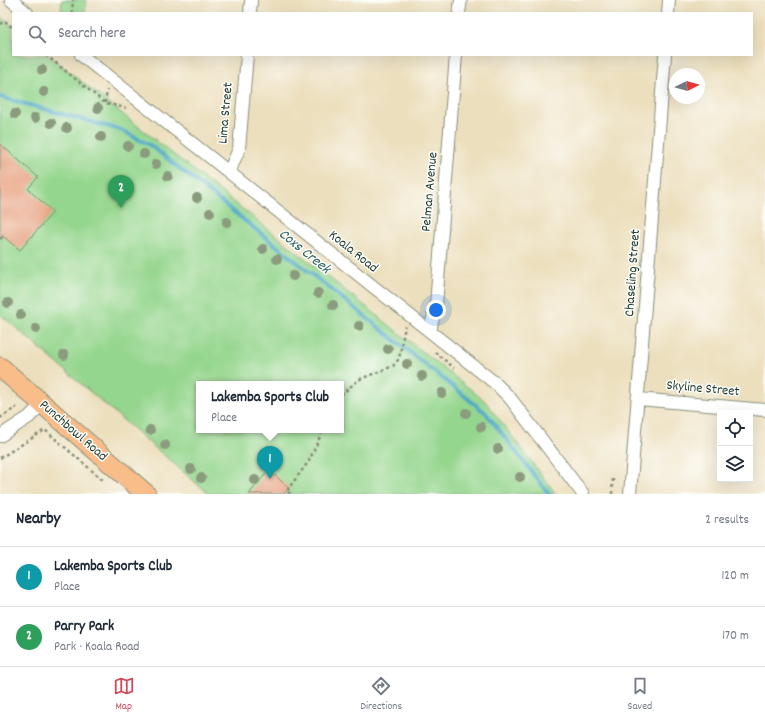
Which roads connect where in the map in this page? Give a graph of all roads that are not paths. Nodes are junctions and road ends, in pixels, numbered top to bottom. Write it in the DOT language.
graph roads {
  1 [pos="11,0"];
  2 [pos="251,0"];
  3 [pos="460,0"];
  4 [pos="669,0"];
  5 [pos="26,12"];
  6 [pos="250,12"];
  7 [pos="459,12"];
  8 [pos="668,12"];
  9 [pos="82,56"];
  10 [pos="246,56"];
  11 [pos="456,56"];
  12 [pos="665,56"];
  13 [pos="229,172"];
  14 [pos="430,332"];
  15 [pos="0,367"];
  16 [pos="638,398"];
  17 [pos="42,404"];
  18 [pos="765,410"];
  19 [pos="0,436"];
  20 [pos="146,494"];
  21 [pos="583,494"];
  22 [pos="630,494"];
  1 -- 5 [label="street"];
  2 -- 6 [label="street"];
  3 -- 7 [label="street"];
  4 -- 8 [label="street"];
  9 -- 13 [label="street, Koala Road"];
  10 -- 13 [label="street, Lima Street"];
  11 -- 14 [label="street, Pelman Avenue"];
  12 -- 16 [label="street, Chaseling Street"];
  13 -- 14 [label="street, Koala Road"];
  14 -- 21 [label="street, Koala Road"];
  15 -- 17 [label="main road, Punchbowl Road"];
  16 -- 18 [label="street, Skyline Street"];
  16 -- 22 [label="street, Chaseling Street"];
  17 -- 19 [label="street"];
  17 -- 20 [label="main road, Punchbowl Road"];
}
